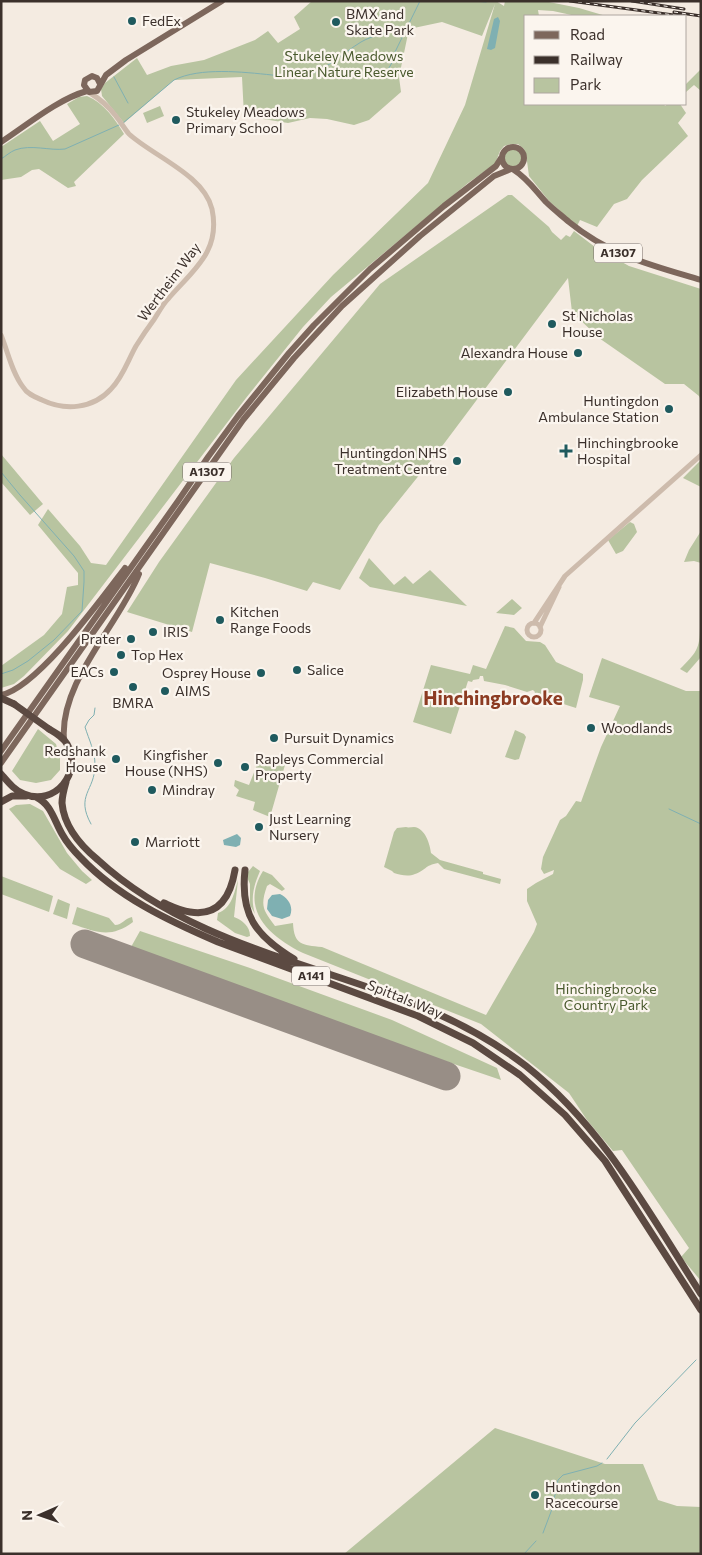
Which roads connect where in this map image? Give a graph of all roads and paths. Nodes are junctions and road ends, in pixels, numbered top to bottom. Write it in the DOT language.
graph roads {
  1 [pos="222,1"];
  2 [pos="105,75"];
  3 [pos="95,77"];
  4 [pos="100,87"];
  5 [pos="87,90"];
  6 [pos="103,101"];
  7 [pos="1,142"];
  8 [pos="502,158"];
  9 [pos="522,165"];
  10 [pos="512,169"];
  11 [pos="527,179"];
  12 [pos="701,280"];
  13 [pos="1,335"];
  14 [pos="701,455"];
  15 [pos="183,494"];
  16 [pos="143,563"];
  17 [pos="565,576"];
  18 [pos="534,623"];
  19 [pos="540,627"];
  20 [pos="1,696"];
  21 [pos="64,740"];
  22 [pos="1,751"];
  23 [pos="1,763"];
  24 [pos="1,774"];
  25 [pos="66,782"];
  26 [pos="32,796"];
  27 [pos="1,802"];
  28 [pos="235,870"];
  29 [pos="245,870"];
  30 [pos="150,899"];
  31 [pos="312,969"];
  32 [pos="701,1294"];
  33 [pos="701,1310"];
  1 -- 2 [label="main road"];
  2 -- 3 [label="main road"];
  2 -- 4 [label="main road"];
  3 -- 4 [label="main road"];
  3 -- 5 [label="main road"];
  4 -- 5 [label="main road"];
  4 -- 6 [label="street, Wertheim Way"];
  5 -- 6 [label="street, Wertheim Way"];
  5 -- 7 [label="main road"];
  6 -- 13 [label="street, Wertheim Way"];
  8 -- 9 [label="main road"];
  8 -- 10 [label="main road"];
  8 -- 15 [label="main road, A1307"];
  9 -- 10 [label="main road"];
  9 -- 11 [label="main road, A1307"];
  10 -- 11 [label="main road, A1307"];
  10 -- 16 [label="main road, A1307"];
  11 -- 12 [label="main road, A1307"];
  14 -- 17 [label="street"];
  15 -- 20 [label="main road, A1307"];
  15 -- 22 [label="main road, A1307"];
  16 -- 21 [label="main road, A1307"];
  16 -- 23 [label="main road, A1307"];
  17 -- 18 [label="street"];
  17 -- 19 [label="street"];
  18 -- 19 [label="street"];
  18 -- 19 [label="street"];
  20 -- 21 [label="highway, bridge"];
  21 -- 25 [label="highway, Spittals Way"];
  24 -- 26 [label="highway, Spittals Way"];
  25 -- 26 [label="highway"];
  25 -- 30 [label="highway, Spittals Way / A141"];
  26 -- 27 [label="highway"];
  26 -- 33 [label="highway, Spittals Way / A141"];
  28 -- 30 [label="highway"];
  29 -- 31 [label="highway"];
  30 -- 31 [label="highway, Spittals Way / A141"];
  31 -- 32 [label="highway, Spittals Way / A141"];
}
